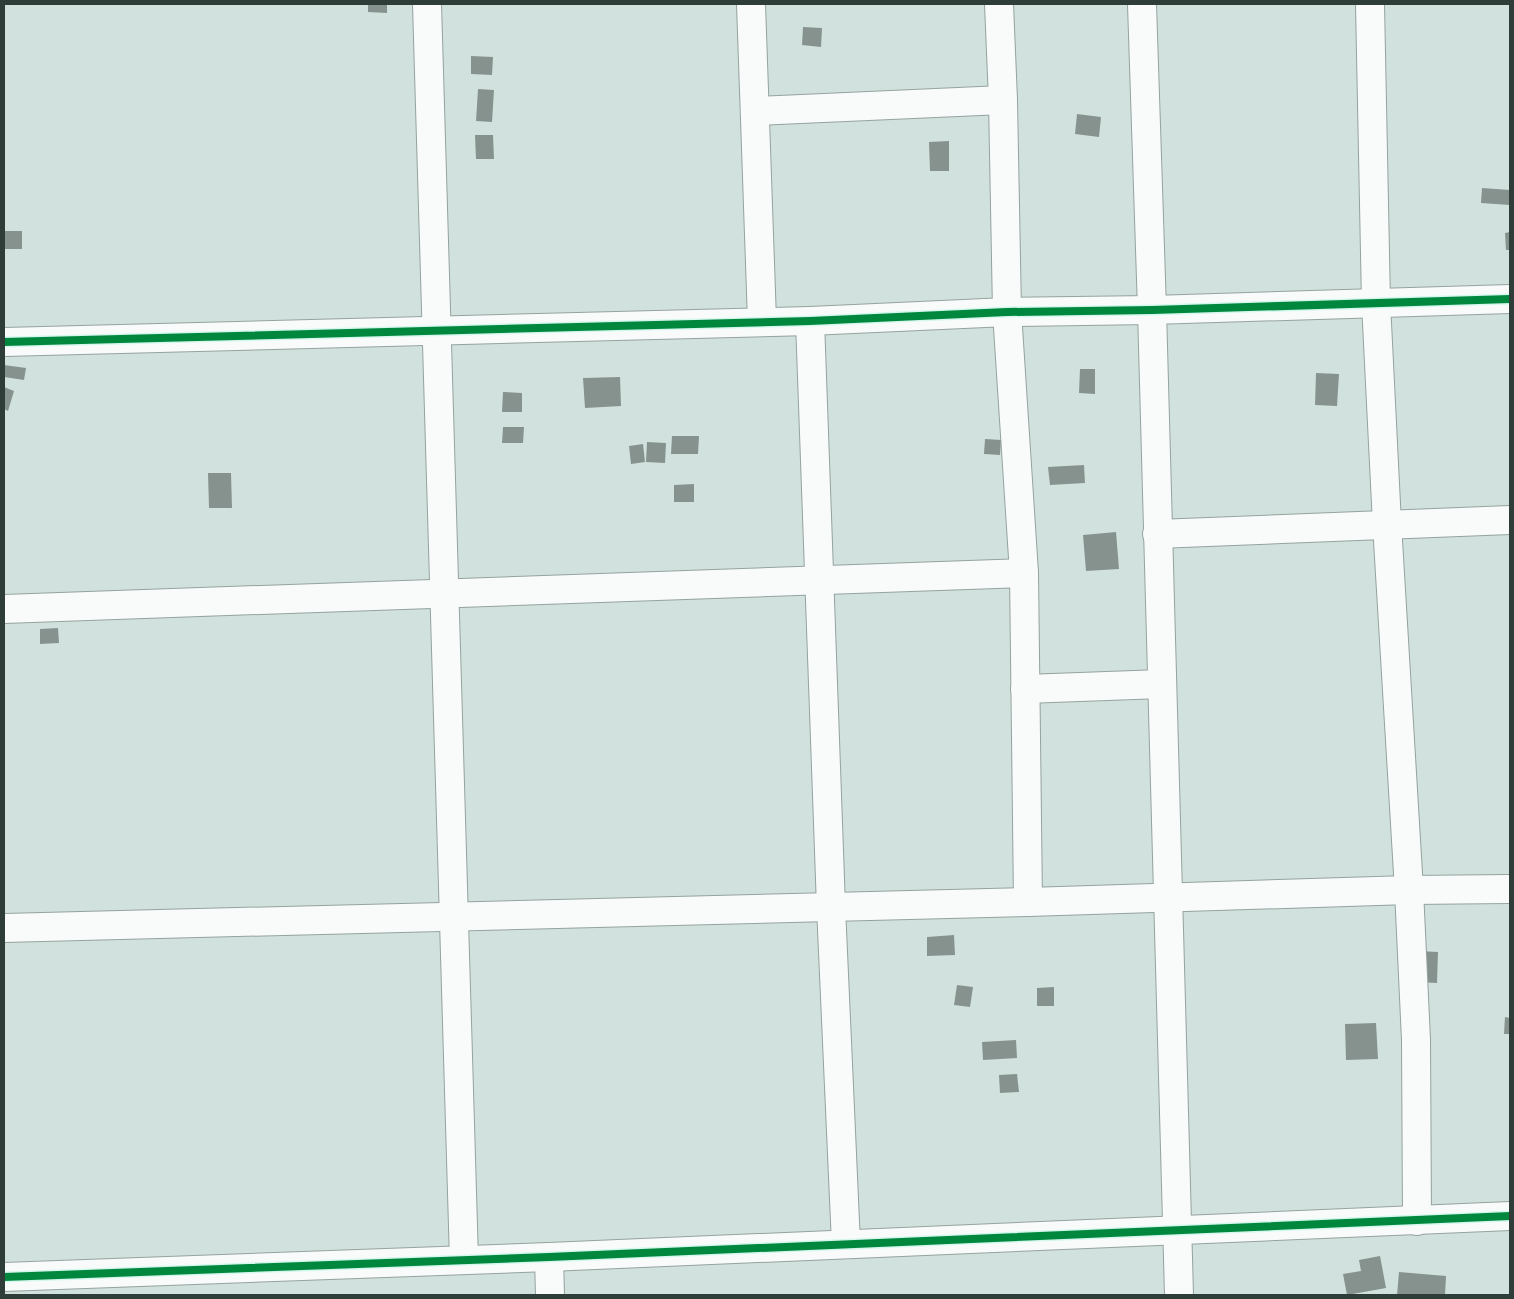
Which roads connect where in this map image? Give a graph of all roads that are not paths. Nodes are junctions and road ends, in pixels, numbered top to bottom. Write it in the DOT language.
graph roads {
  1 [pos="427,4"];
  2 [pos="751,4"];
  3 [pos="1000,4"];
  4 [pos="1142,4"];
  5 [pos="1370,4"];
  6 [pos="1003,100"];
  7 [pos="755,111"];
  8 [pos="1510,299"];
  9 [pos="1376,304"];
  10 [pos="1152,310"];
  11 [pos="1008,312"];
  12 [pos="810,321"];
  13 [pos="762,322"];
  14 [pos="437,330"];
  15 [pos="4,342"];
  16 [pos="1510,520"];
  17 [pos="1387,524"];
  18 [pos="1158,534"];
  19 [pos="1024,573"];
  20 [pos="818,579"];
  21 [pos="444,594"];
  22 [pos="4,609"];
  23 [pos="1162,684"];
  24 [pos="1025,688"];
  25 [pos="1510,889"];
  26 [pos="1409,890"];
  27 [pos="1168,897"];
  28 [pos="1028,902"];
  29 [pos="831,907"];
  30 [pos="454,916"];
  31 [pos="4,928"];
  32 [pos="1510,1216"];
  33 [pos="1417,1221"];
  34 [pos="1177,1230"];
  35 [pos="846,1244"];
  36 [pos="549,1257"];
  37 [pos="464,1260"];
  38 [pos="4,1276"];
  39 [pos="550,1295"];
  40 [pos="1179,1295"];
  1 -- 14 [label="street"];
  2 -- 7 [label="street"];
  3 -- 6 [label="street"];
  4 -- 10 [label="street"];
  5 -- 9 [label="street"];
  6 -- 7 [label="street"];
  6 -- 11 [label="street"];
  7 -- 13 [label="street"];
  8 -- 9 [label="street"];
  9 -- 10 [label="street"];
  9 -- 17 [label="street"];
  10 -- 11 [label="street"];
  10 -- 18 [label="street"];
  11 -- 12 [label="street"];
  11 -- 19 [label="street"];
  12 -- 13 [label="street"];
  12 -- 20 [label="street"];
  13 -- 14 [label="street"];
  14 -- 15 [label="street"];
  14 -- 21 [label="street"];
  16 -- 17 [label="street"];
  17 -- 18 [label="street"];
  17 -- 26 [label="street"];
  18 -- 23 [label="street"];
  19 -- 20 [label="street"];
  19 -- 24 [label="street"];
  20 -- 21 [label="street"];
  20 -- 29 [label="street"];
  21 -- 22 [label="street"];
  21 -- 30 [label="street"];
  23 -- 24 [label="street"];
  23 -- 27 [label="street"];
  24 -- 28 [label="street"];
  25 -- 26 [label="street"];
  26 -- 27 [label="street"];
  26 -- 33 [label="street"];
  27 -- 28 [label="street"];
  27 -- 34 [label="street"];
  28 -- 29 [label="street"];
  29 -- 30 [label="street"];
  29 -- 35 [label="street"];
  30 -- 31 [label="street"];
  30 -- 37 [label="street"];
  32 -- 33 [label="street"];
  33 -- 34 [label="street"];
  34 -- 35 [label="street"];
  34 -- 40 [label="street"];
  35 -- 36 [label="street"];
  36 -- 37 [label="street"];
  36 -- 39 [label="street"];
  37 -- 38 [label="street"];
}
